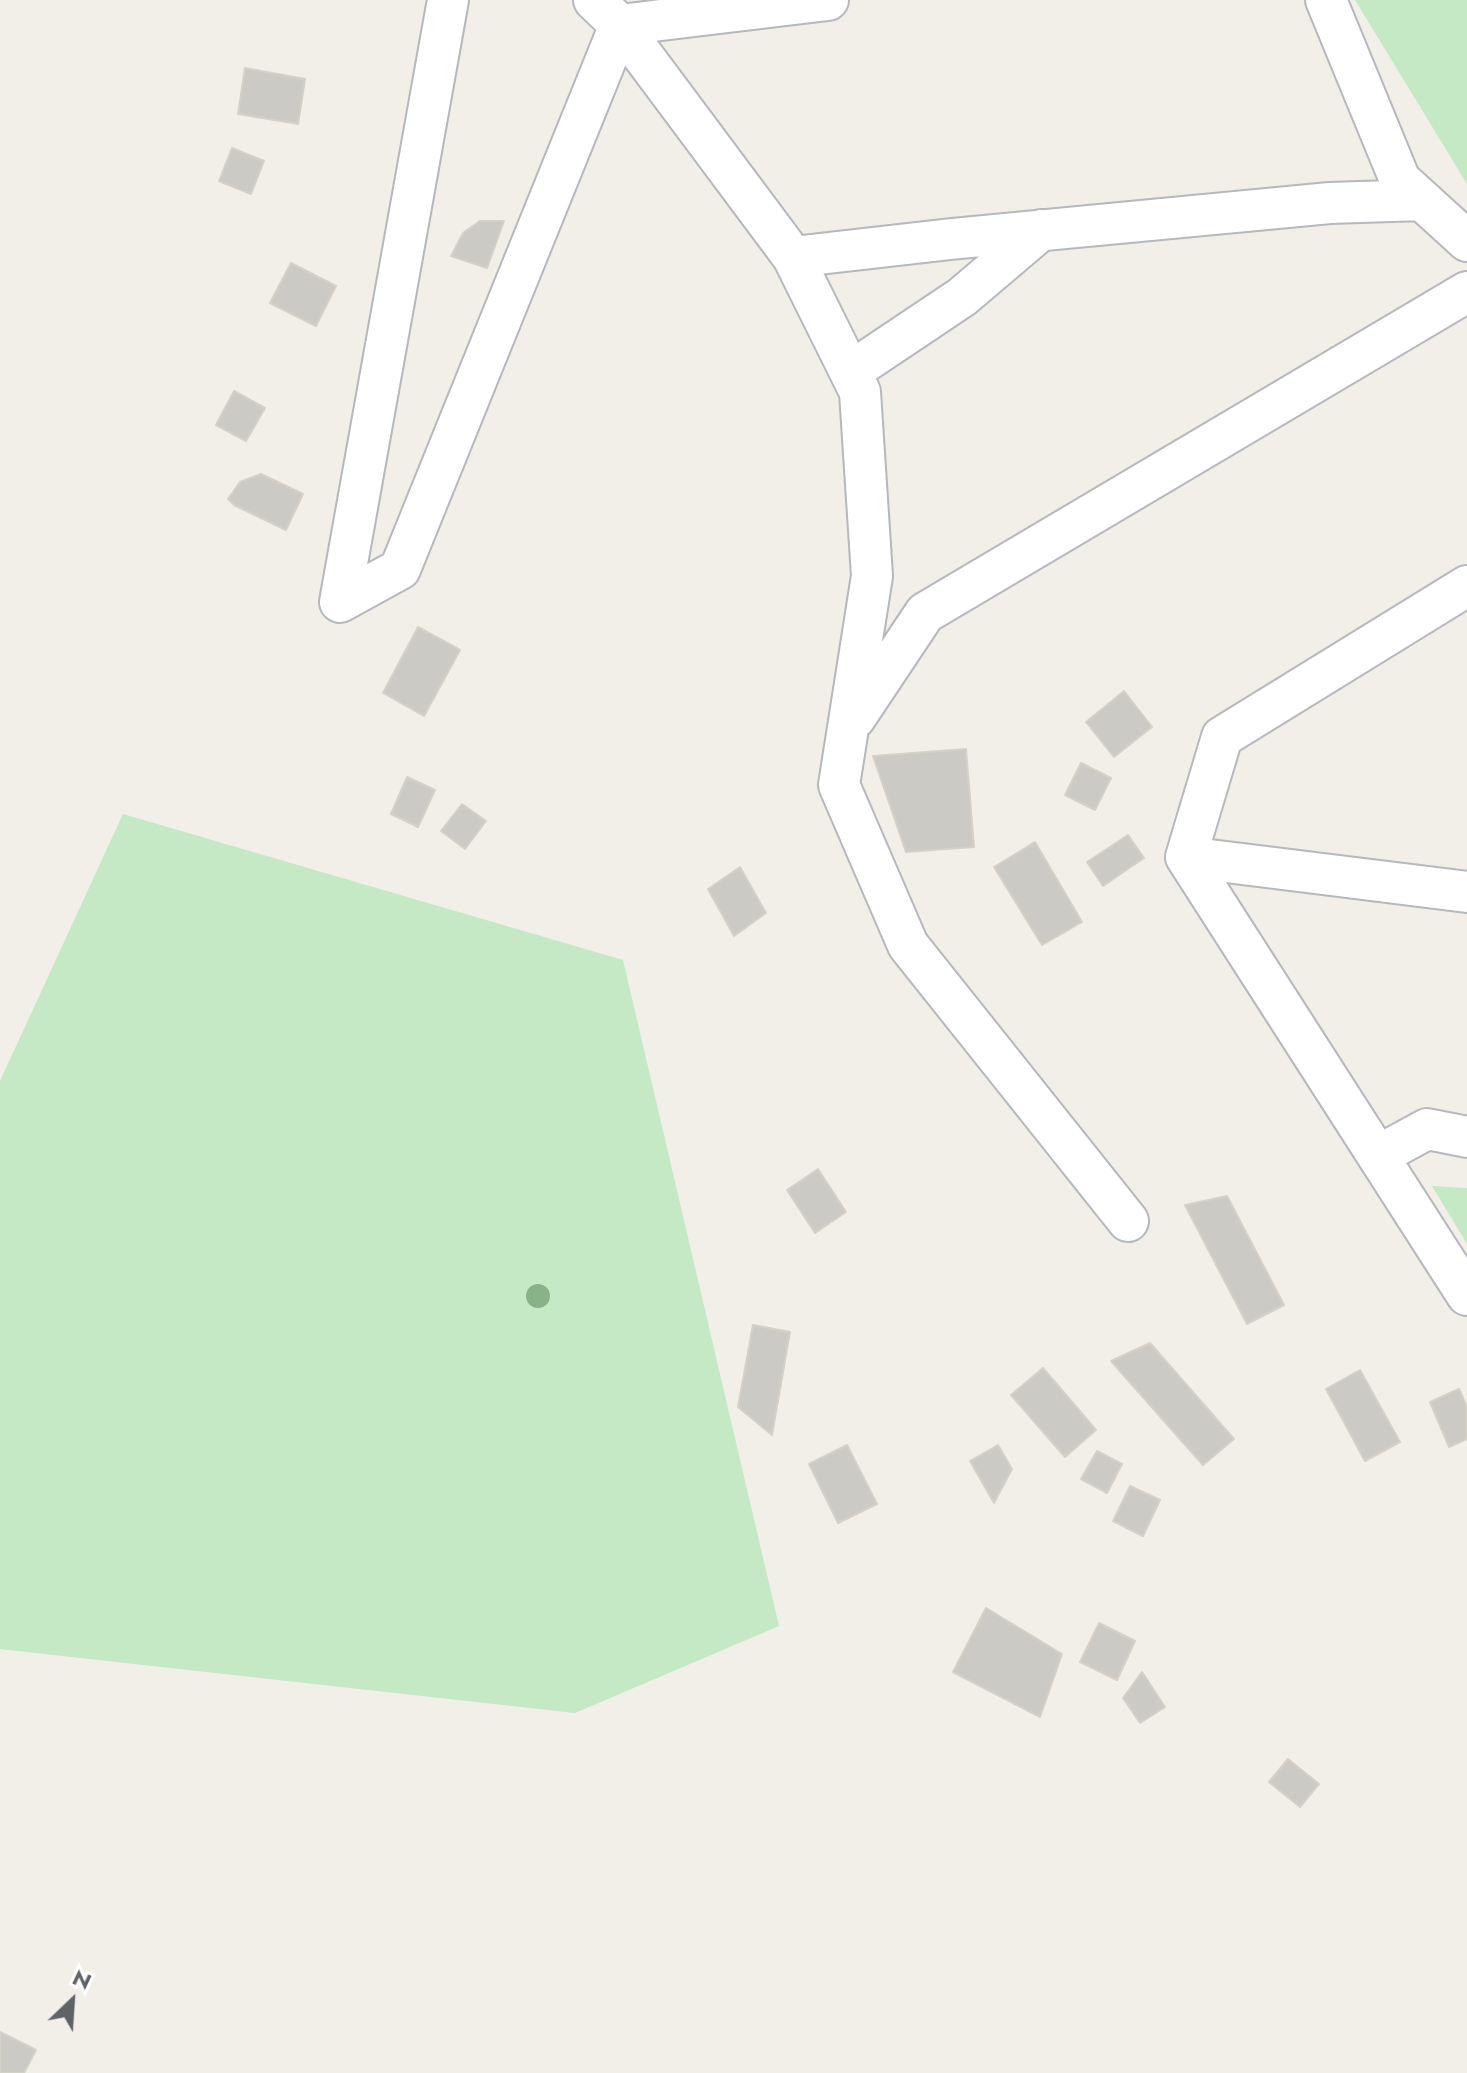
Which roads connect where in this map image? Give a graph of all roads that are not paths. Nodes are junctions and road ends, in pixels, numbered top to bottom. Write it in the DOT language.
graph roads {
  1 [pos="448,0"];
  2 [pos="828,0"];
  3 [pos="1326,0"];
  4 [pos="607,13"];
  5 [pos="1422,200"];
  6 [pos="1041,230"];
  7 [pos="1467,241"];
  8 [pos="793,257"];
  9 [pos="1467,292"];
  10 [pos="850,372"];
  11 [pos="1459,597"];
  12 [pos="849,727"];
  13 [pos="1186,857"];
  14 [pos="1467,892"];
  15 [pos="1467,1137"];
  16 [pos="1394,1147"];
  17 [pos="1128,1221"];
  18 [pos="1467,1295"];
  1 -- 4 [label="street"];
  2 -- 4 [label="street"];
  3 -- 5 [label="street"];
  4 -- 8 [label="street"];
  5 -- 6 [label="street"];
  5 -- 7 [label="street"];
  6 -- 8 [label="street"];
  6 -- 10 [label="street"];
  8 -- 10 [label="street"];
  9 -- 12 [label="street"];
  10 -- 12 [label="street"];
  11 -- 13 [label="street"];
  12 -- 17 [label="street"];
  13 -- 14 [label="street"];
  13 -- 18 [label="street"];
  15 -- 16 [label="street"];
}
